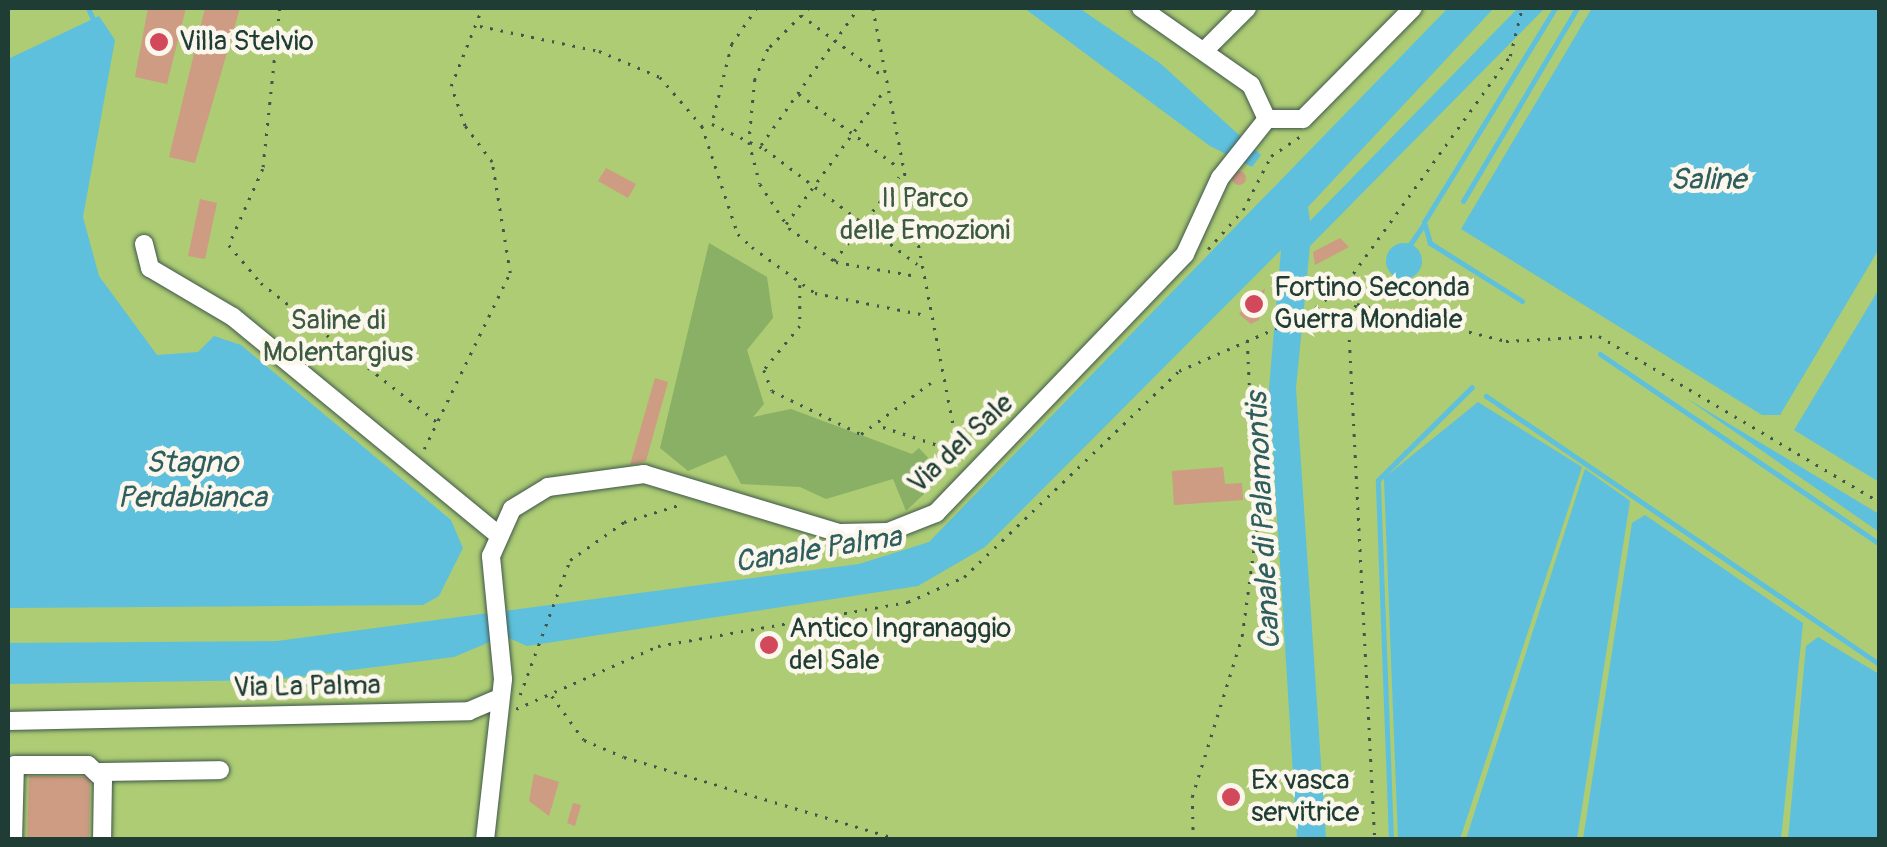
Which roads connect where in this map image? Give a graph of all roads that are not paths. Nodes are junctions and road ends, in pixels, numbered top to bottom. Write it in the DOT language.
graph roads {
  1 [pos="1141,8"];
  2 [pos="1247,8"];
  3 [pos="1413,8"];
  4 [pos="1204,51"];
  5 [pos="1267,119"];
  6 [pos="144,244"];
  7 [pos="496,532"];
  8 [pos="495,700"];
  9 [pos="8,721"];
  10 [pos="220,770"];
  11 [pos="96,772"];
  12 [pos="13,840"];
  13 [pos="102,840"];
  14 [pos="485,840"];
  1 -- 4 [label="street"];
  2 -- 4 [label="street"];
  3 -- 5 [label="street"];
  4 -- 5 [label="street"];
  5 -- 7 [label="street, Via del Sale"];
  6 -- 7 [label="street"];
  7 -- 8 [label="street"];
  8 -- 9 [label="street, Via La Palma"];
  8 -- 14 [label="street"];
  10 -- 11 [label="street"];
  11 -- 12 [label="street"];
  11 -- 13 [label="street"];
}
